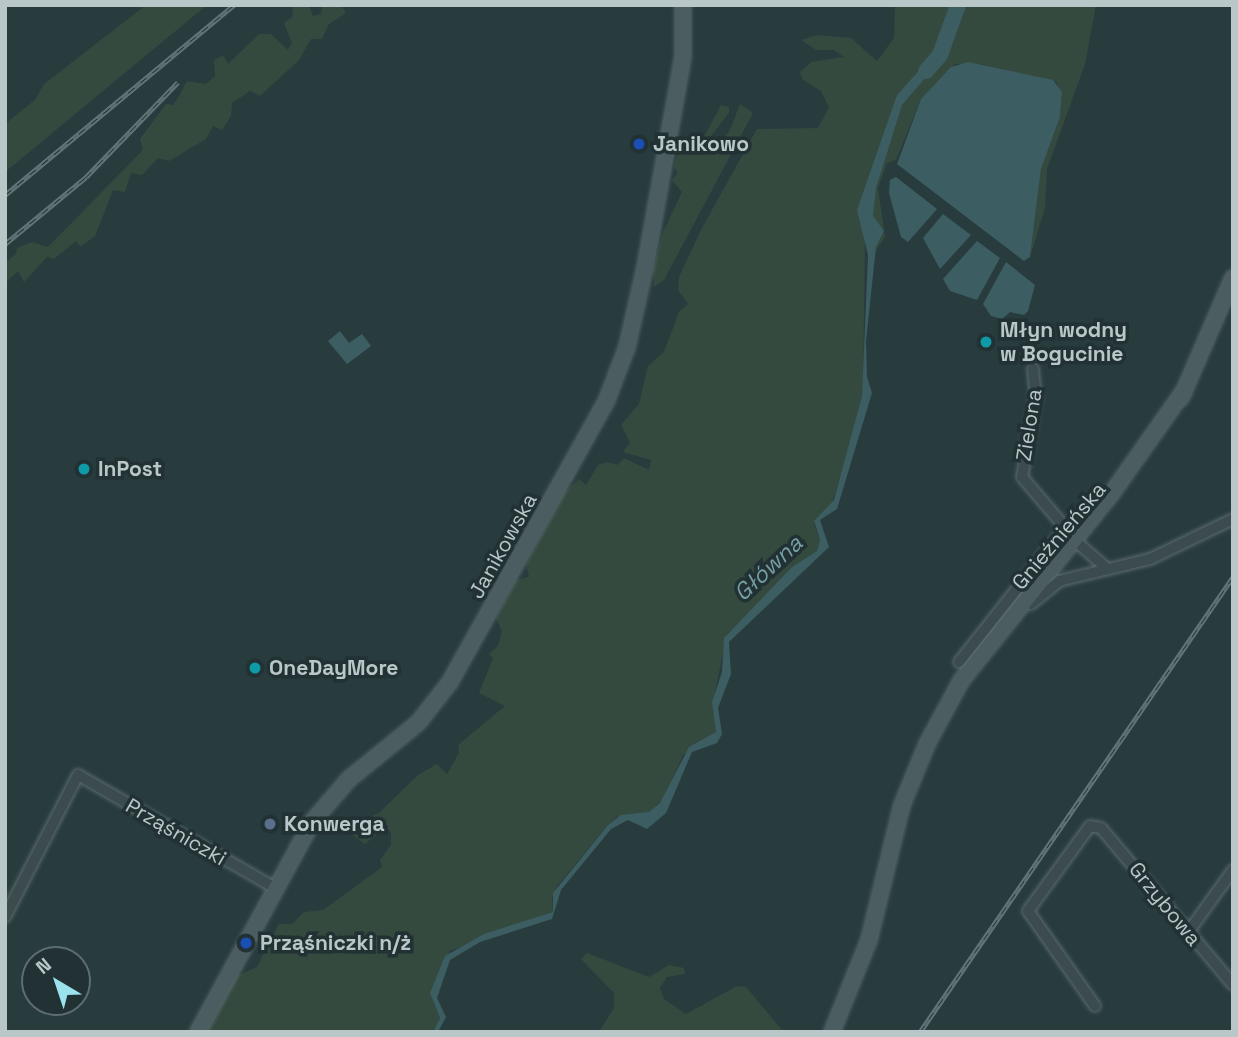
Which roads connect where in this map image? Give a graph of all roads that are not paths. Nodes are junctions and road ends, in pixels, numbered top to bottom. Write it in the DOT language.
graph roads {
  1 [pos="684,5"];
  2 [pos="1233,278"];
  3 [pos="1032,369"];
  4 [pos="1233,519"];
  5 [pos="1073,536"];
  6 [pos="1108,569"];
  7 [pos="1031,604"];
  8 [pos="958,662"];
  9 [pos="952,699"];
  10 [pos="1233,870"];
  11 [pos="275,888"];
  12 [pos="5,917"];
  13 [pos="1189,932"];
  14 [pos="1233,985"];
  15 [pos="1095,1006"];
  16 [pos="198,1032"];
  17 [pos="832,1032"];
  1 -- 11 [label="street, Janikowska"];
  2 -- 5 [label="street, Gnieźnieńska"];
  3 -- 5 [label="street, Zielona"];
  4 -- 6 [label="street"];
  5 -- 6 [label="street"];
  5 -- 7 [label="street, Gnieźnieńska"];
  5 -- 8 [label="street"];
  5 -- 9 [label="street, Gnieźnieńska"];
  6 -- 7 [label="street"];
  7 -- 9 [label="street, Gnieźnieńska"];
  9 -- 17 [label="street, Gnieźnieńska"];
  10 -- 13 [label="street"];
  11 -- 12 [label="street, Prząśniczki"];
  11 -- 16 [label="street, Janikowska"];
  13 -- 14 [label="street, Grzybowa"];
  13 -- 15 [label="street, Grzybowa"];
}
